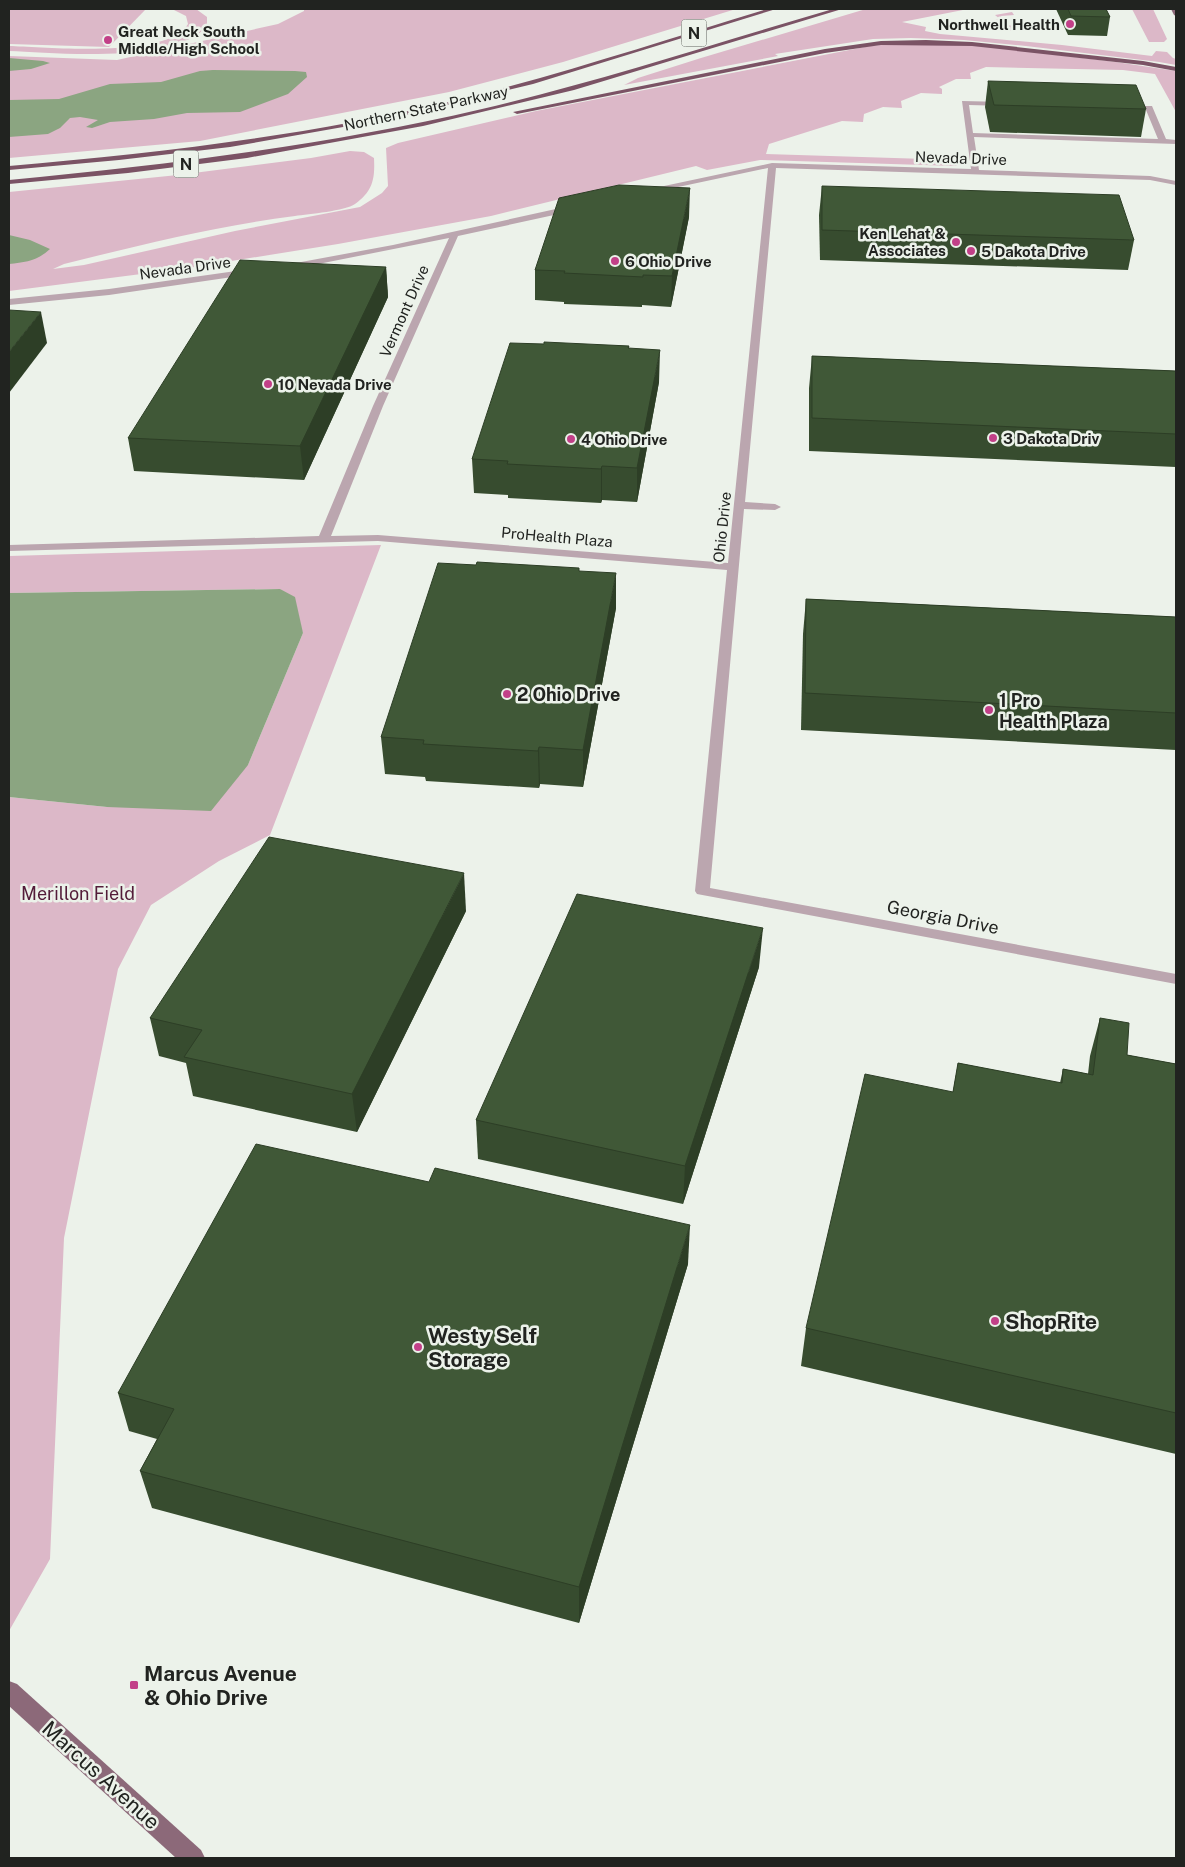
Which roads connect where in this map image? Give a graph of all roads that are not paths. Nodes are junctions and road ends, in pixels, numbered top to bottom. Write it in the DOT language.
graph roads {
  1 [pos="750,9"];
  2 [pos="773,9"];
  3 [pos="839,9"];
  4 [pos="1174,9"];
  5 [pos="1176,14"];
  6 [pos="615,58"];
  7 [pos="1176,69"];
  8 [pos="1013,104"];
  9 [pos="1120,107"];
  10 [pos="970,135"];
  11 [pos="363,137"];
  12 [pos="1163,141"];
  13 [pos="1176,142"];
  14 [pos="772,165"];
  15 [pos="9,168"];
  16 [pos="975,172"];
  17 [pos="9,182"];
  18 [pos="1176,183"];
  19 [pos="641,194"];
  20 [pos="584,206"];
  21 [pos="455,234"];
  22 [pos="281,268"];
  23 [pos="263,270"];
  24 [pos="9,302"];
  25 [pos="739,505"];
  26 [pos="775,507"];
  27 [pos="324,539"];
  28 [pos="9,548"];
  29 [pos="733,567"];
  30 [pos="702,891"];
  31 [pos="1176,978"];
  32 [pos="9,1692"];
  33 [pos="193,1858"];
  1 -- 6 [label="highway"];
  2 -- 6 [label="highway, Northern State Parkway / N"];
  3 -- 11 [label="highway, Northern State Parkway / N"];
  4 -- 5 [label="main road"];
  6 -- 15 [label="highway, Northern State Parkway / N"];
  7 -- 11 [label="highway"];
  8 -- 10 [label="lane"];
  9 -- 12 [label="lane"];
  10 -- 12 [label="lane"];
  10 -- 16 [label="lane"];
  11 -- 17 [label="highway, Northern State Parkway / N"];
  12 -- 13 [label="lane"];
  14 -- 16 [label="lane, Nevada Drive"];
  14 -- 19 [label="lane, Nevada Drive"];
  14 -- 25 [label="lane, Ohio Drive"];
  16 -- 18 [label="lane, Nevada Drive"];
  20 -- 21 [label="lane"];
  21 -- 22 [label="lane"];
  21 -- 27 [label="lane, Vermont Drive"];
  23 -- 24 [label="lane, Nevada Drive"];
  25 -- 26 [label="lane"];
  25 -- 29 [label="lane, Ohio Drive"];
  27 -- 28 [label="lane, ProHealth Plaza"];
  27 -- 29 [label="lane, ProHealth Plaza"];
  29 -- 30 [label="lane, Ohio Drive"];
  30 -- 31 [label="lane, Georgia Drive"];
  32 -- 33 [label="main road, Marcus Avenue"];
}
